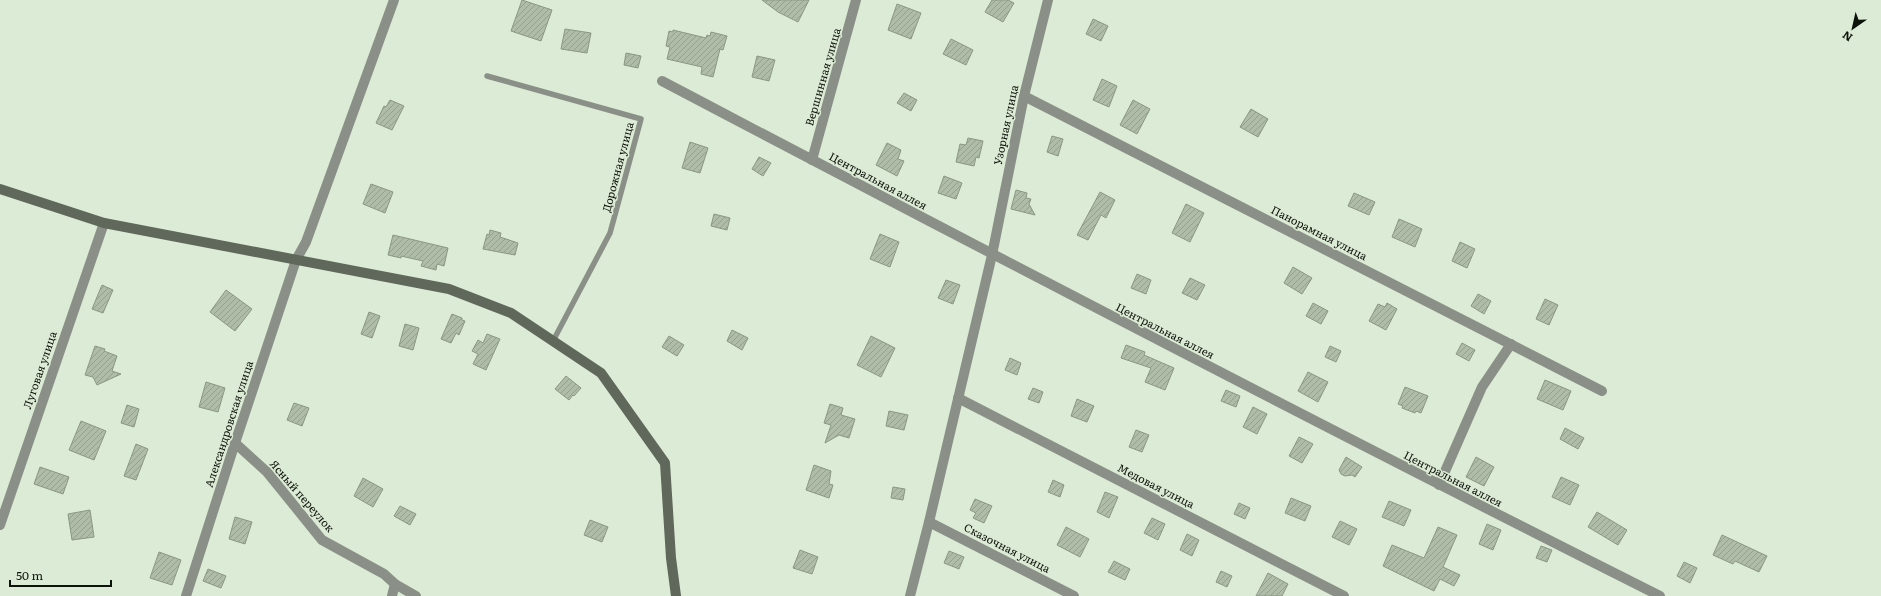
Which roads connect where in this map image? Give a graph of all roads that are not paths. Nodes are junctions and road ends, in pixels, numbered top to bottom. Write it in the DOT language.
graph roads {
  1 [pos="394,0"];
  2 [pos="856,0"];
  3 [pos="1048,0"];
  4 [pos="487,76"];
  5 [pos="662,81"];
  6 [pos="1024,96"];
  7 [pos="812,160"];
  8 [pos="0,189"];
  9 [pos="104,223"];
  10 [pos="992,255"];
  11 [pos="296,260"];
  12 [pos="553,341"];
  13 [pos="1511,344"];
  14 [pos="1602,391"];
  15 [pos="958,398"];
  16 [pos="235,443"];
  17 [pos="1439,485"];
  18 [pos="929,522"];
  19 [pos="0,525"];
  20 [pos="395,584"];
  21 [pos="186,596"];
  22 [pos="392,596"];
  23 [pos="416,596"];
  24 [pos="676,596"];
  25 [pos="910,596"];
  26 [pos="1074,596"];
  27 [pos="1344,596"];
  28 [pos="1660,596"];
  1 -- 11 [label="street, Александровская улица"];
  2 -- 7 [label="street, Вершинная улица"];
  3 -- 6 [label="street, Узорная улица"];
  4 -- 12 [label="lane, Дорожная улица"];
  5 -- 7 [label="street, Центральная аллея"];
  6 -- 10 [label="street, Узорная улица"];
  6 -- 13 [label="street, Панорамная улица"];
  7 -- 10 [label="street, Центральная аллея"];
  8 -- 9 [label="street"];
  9 -- 11 [label="street"];
  9 -- 19 [label="street, Луговая улица"];
  10 -- 15 [label="street, Узорная улица"];
  10 -- 17 [label="street, Центральная аллея"];
  11 -- 12 [label="street"];
  11 -- 16 [label="street, Александровская улица"];
  12 -- 24 [label="street"];
  13 -- 14 [label="street, Панорамная улица"];
  13 -- 17 [label="street"];
  15 -- 18 [label="street, Узорная улица"];
  15 -- 27 [label="street, Медовая улица"];
  16 -- 20 [label="street, Ясный переулок"];
  16 -- 21 [label="street, Александровская улица"];
  17 -- 28 [label="street, Центральная аллея"];
  18 -- 25 [label="street, Узорная улица"];
  18 -- 26 [label="street, Сказочная улица"];
  20 -- 22 [label="street"];
  20 -- 23 [label="street, Ясный переулок"];
}
